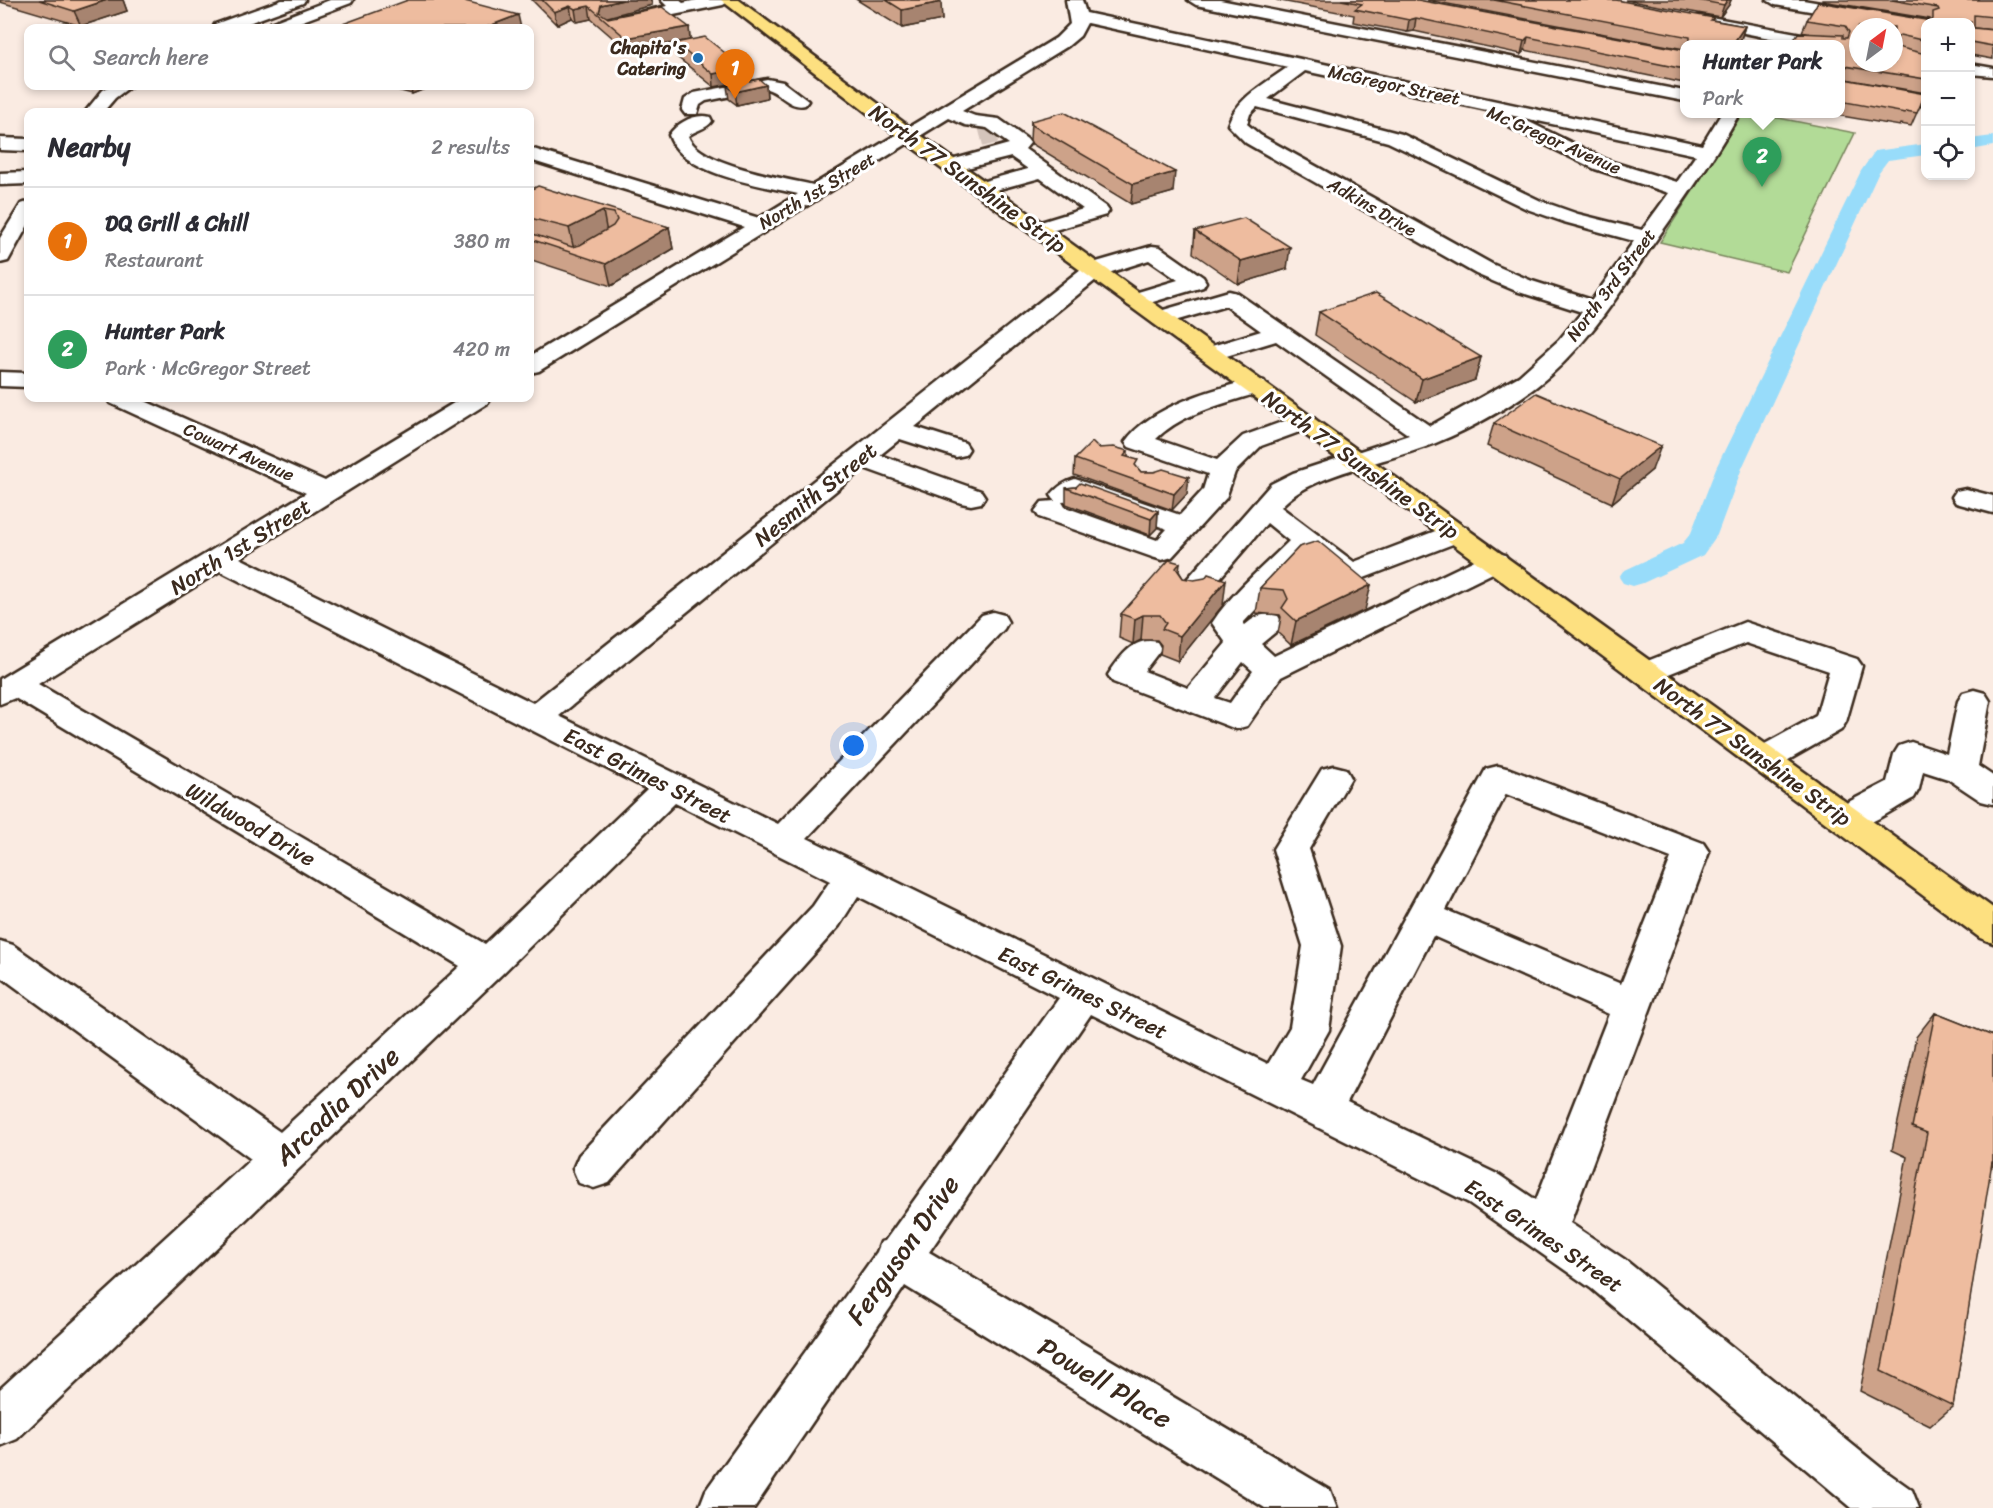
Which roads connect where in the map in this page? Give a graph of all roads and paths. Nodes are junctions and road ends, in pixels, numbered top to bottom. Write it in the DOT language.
graph roads {
  1 [pos="297,0"];
  2 [pos="345,0"];
  3 [pos="723,0"];
  4 [pos="729,0"];
  5 [pos="1196,0"];
  6 [pos="1775,0"];
  7 [pos="674,4"];
  8 [pos="1077,8"];
  9 [pos="1764,14"];
  10 [pos="1680,17"];
  11 [pos="610,23"];
  12 [pos="232,24"];
  13 [pos="281,24"];
  14 [pos="1921,25"];
  15 [pos="1771,39"];
  16 [pos="1302,65"];
  17 [pos="1845,86"];
  18 [pos="116,90"];
  19 [pos="1680,95"];
  20 [pos="1462,99"];
  21 [pos="1921,100"];
  22 [pos="799,101"];
  23 [pos="1253,101"];
  24 [pos="97,108"];
  25 [pos="947,111"];
  26 [pos="1728,118"];
  27 [pos="986,133"];
  28 [pos="908,135"];
  29 [pos="0,144"];
  30 [pos="24,145"];
  31 [pos="1005,152"];
  32 [pos="1708,152"];
  33 [pos="534,155"];
  34 [pos="951,166"];
  35 [pos="1044,171"];
  36 [pos="24,178"];
  37 [pos="0,179"];
  38 [pos="981,188"];
  39 [pos="1681,190"];
  40 [pos="815,192"];
  41 [pos="24,210"];
  42 [pos="761,225"];
  43 [pos="1038,229"];
  44 [pos="1647,238"];
  45 [pos="4,244"];
  46 [pos="1094,270"];
  47 [pos="1136,300"];
  48 [pos="1597,309"];
  49 [pos="1161,318"];
  50 [pos="1279,333"];
  51 [pos="1210,354"];
  52 [pos="534,364"];
  53 [pos="0,379"];
  54 [pos="24,380"];
  55 [pos="1255,386"];
  56 [pos="127,402"];
  57 [pos="473,402"];
  58 [pos="1304,422"];
  59 [pos="896,429"];
  60 [pos="1429,437"];
  61 [pos="956,449"];
  62 [pos="1174,455"];
  63 [pos="860,457"];
  64 [pos="1358,460"];
  65 [pos="1222,470"];
  66 [pos="1155,474"];
  67 [pos="327,492"];
  68 [pos="971,496"];
  69 [pos="1966,497"];
  70 [pos="1993,505"];
  71 [pos="1264,508"];
  72 [pos="1100,509"];
  73 [pos="1456,533"];
  74 [pos="1306,540"];
  75 [pos="219,559"];
  76 [pos="1495,561"];
  77 [pos="1352,574"];
  78 [pos="1191,593"];
  79 [pos="1414,598"];
  80 [pos="993,622"];
  81 [pos="1267,623"];
  82 [pos="1242,643"];
  83 [pos="1146,649"];
  84 [pos="1270,670"];
  85 [pos="1646,673"];
  86 [pos="7,689"];
  87 [pos="1974,701"];
  88 [pos="1194,702"];
  89 [pos="535,718"];
  90 [pos="1764,759"];
  91 [pos="1960,771"];
  92 [pos="1334,778"];
  93 [pos="671,786"];
  94 [pos="1993,792"];
  95 [pos="1845,819"];
  96 [pos="783,842"];
  97 [pos="852,877"];
  98 [pos="1424,916"];
  99 [pos="1993,928"];
  100 [pos="0,956"];
  101 [pos="488,964"];
  102 [pos="1084,993"];
  103 [pos="1631,1006"];
  104 [pos="1276,1087"];
  105 [pos="1321,1110"];
  106 [pos="282,1157"];
  107 [pos="594,1169"];
  108 [pos="1545,1231"];
  109 [pos="897,1257"];
  110 [pos="5,1408"];
  111 [pos="724,1508"];
  112 [pos="1312,1508"];
  113 [pos="1894,1508"];
  1 -- 12 [label="street"];
  2 -- 13 [label="street"];
  3 -- 7 [label="street"];
  4 -- 28 [label="main road, North 77 Sunshine Strip"];
  5 -- 19 [label="street"];
  6 -- 14 [label="street"];
  7 -- 11 [label="street"];
  8 -- 16 [label="street, McGregor Street"];
  8 -- 25 [label="street, North 1st Street"];
  9 -- 15 [label="street"];
  10 -- 15 [label="street"];
  16 -- 20 [label="street, McGregor Street"];
  16 -- 23 [label="street, Adkins Drive"];
  17 -- 21 [label="street"];
  18 -- 24 [label="street"];
  20 -- 32 [label="street, McGregor Street"];
  20 -- 39 [label="street, Mc Gregor Avenue"];
  22 -- 40 [label="street"];
  23 -- 44 [label="street"];
  23 -- 48 [label="street, Adkins Drive"];
  25 -- 27 [label="street"];
  25 -- 28 [label="street, North 1st Street"];
  26 -- 32 [label="street, North 3rd Street"];
  27 -- 31 [label="street"];
  27 -- 31 [label="street"];
  28 -- 34 [label="main road, North 77 Sunshine Strip"];
  28 -- 40 [label="street, North 1st Street"];
  29 -- 30 [label="street"];
  31 -- 34 [label="street"];
  31 -- 35 [label="street"];
  32 -- 39 [label="street, North 3rd Street"];
  33 -- 42 [label="street"];
  34 -- 38 [label="main road, North 77 Sunshine Strip"];
  35 -- 38 [label="street"];
  35 -- 43 [label="street"];
  36 -- 37 [label="street"];
  38 -- 43 [label="main road, North 77 Sunshine Strip"];
  39 -- 44 [label="street, North 3rd Street"];
  40 -- 42 [label="street, North 1st Street"];
  41 -- 45 [label="street"];
  42 -- 52 [label="street, North 1st Street"];
  43 -- 46 [label="main road, North 77 Sunshine Strip"];
  44 -- 48 [label="street, North 3rd Street"];
  46 -- 47 [label="main road, North 77 Sunshine Strip"];
  46 -- 47 [label="street"];
  46 -- 59 [label="street, Nesmith Street"];
  47 -- 49 [label="main road, North 77 Sunshine Strip"];
  48 -- 60 [label="street, North 3rd Street"];
  49 -- 50 [label="street"];
  49 -- 51 [label="main road, North 77 Sunshine Strip"];
  50 -- 51 [label="street"];
  50 -- 60 [label="street"];
  51 -- 55 [label="main road, North 77 Sunshine Strip"];
  53 -- 54 [label="street"];
  55 -- 58 [label="main road, North 77 Sunshine Strip"];
  55 -- 62 [label="street"];
  56 -- 67 [label="street, Cowart Avenue"];
  57 -- 67 [label="street, North 1st Street"];
  58 -- 64 [label="main road, North 77 Sunshine Strip"];
  58 -- 65 [label="street"];
  59 -- 61 [label="street"];
  59 -- 63 [label="street, Nesmith Street"];
  60 -- 64 [label="street, North 3rd Street"];
  62 -- 65 [label="street"];
  62 -- 66 [label="street"];
  63 -- 68 [label="street"];
  63 -- 89 [label="street, Nesmith Street"];
  64 -- 71 [label="street, North 3rd Street"];
  64 -- 73 [label="main road, North 77 Sunshine Strip"];
  65 -- 72 [label="street"];
  67 -- 75 [label="street, North 1st Street"];
  69 -- 70 [label="street"];
  71 -- 74 [label="street"];
  71 -- 78 [label="street, North 3rd Street"];
  73 -- 76 [label="main road, North 77 Sunshine Strip"];
  73 -- 77 [label="street"];
  74 -- 77 [label="street"];
  74 -- 82 [label="street"];
  75 -- 86 [label="street, North 1st Street"];
  75 -- 89 [label="street, East Grimes Street"];
  76 -- 79 [label="street"];
  76 -- 85 [label="main road, North 77 Sunshine Strip"];
  77 -- 79 [label="street"];
  79 -- 84 [label="street"];
  80 -- 96 [label="street"];
  81 -- 82 [label="street"];
  82 -- 84 [label="street"];
  82 -- 88 [label="street"];
  83 -- 88 [label="street"];
  84 -- 88 [label="street"];
  85 -- 90 [label="main road, North 77 Sunshine Strip"];
  85 -- 90 [label="street"];
  86 -- 101 [label="street, Wildwood Drive"];
  87 -- 91 [label="street"];
  89 -- 93 [label="street, East Grimes Street"];
  90 -- 95 [label="main road, North 77 Sunshine Strip"];
  91 -- 94 [label="street"];
  91 -- 95 [label="street"];
  92 -- 104 [label="street"];
  93 -- 96 [label="street, East Grimes Street"];
  93 -- 101 [label="street, Arcadia Drive"];
  95 -- 99 [label="main road, North 77 Sunshine Strip"];
  96 -- 97 [label="street, East Grimes Street"];
  97 -- 102 [label="street, East Grimes Street"];
  97 -- 107 [label="street"];
  98 -- 103 [label="street"];
  98 -- 103 [label="street"];
  98 -- 105 [label="street"];
  100 -- 106 [label="street"];
  101 -- 106 [label="street, Arcadia Drive"];
  102 -- 104 [label="street, East Grimes Street"];
  102 -- 109 [label="street, Ferguson Drive"];
  103 -- 108 [label="street"];
  104 -- 105 [label="street, East Grimes Street"];
  105 -- 108 [label="street, East Grimes Street"];
  106 -- 110 [label="street, Arcadia Drive"];
  108 -- 113 [label="street, East Grimes Street"];
  109 -- 111 [label="street, Ferguson Drive"];
  109 -- 112 [label="street, Powell Place"];
}
